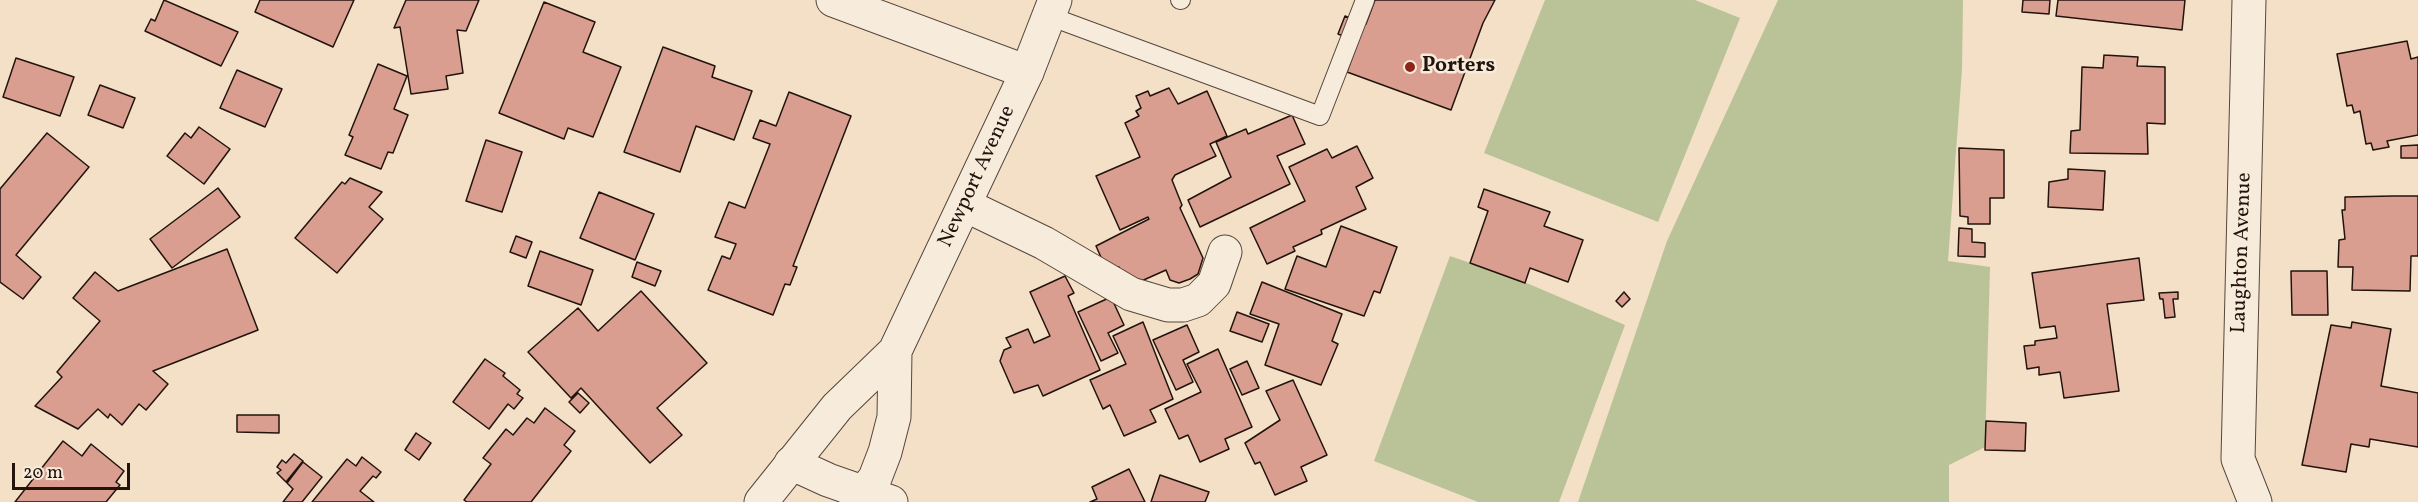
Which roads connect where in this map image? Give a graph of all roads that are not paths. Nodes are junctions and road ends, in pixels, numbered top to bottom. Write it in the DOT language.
graph roads {
  1 [pos="833,0"];
  2 [pos="1365,0"];
  3 [pos="2249,0"];
  4 [pos="1052,8"];
  5 [pos="1027,72"];
  6 [pos="964,205"];
  7 [pos="1225,252"];
  8 [pos="895,351"];
  9 [pos="791,463"];
  10 [pos="871,498"];
  11 [pos="761,502"];
  12 [pos="2255,502"];
  1 -- 5 [label="street"];
  2 -- 4 [label="lane"];
  3 -- 12 [label="street, Laughton Avenue"];
  4 -- 5 [label="street, Newport Avenue"];
  5 -- 6 [label="street, Newport Avenue"];
  6 -- 7 [label="street"];
  6 -- 8 [label="street, Newport Avenue"];
  8 -- 9 [label="street, Newport Avenue"];
  8 -- 10 [label="street, Newport Avenue"];
  9 -- 10 [label="street"];
  9 -- 11 [label="street, Newport Avenue"];
}
